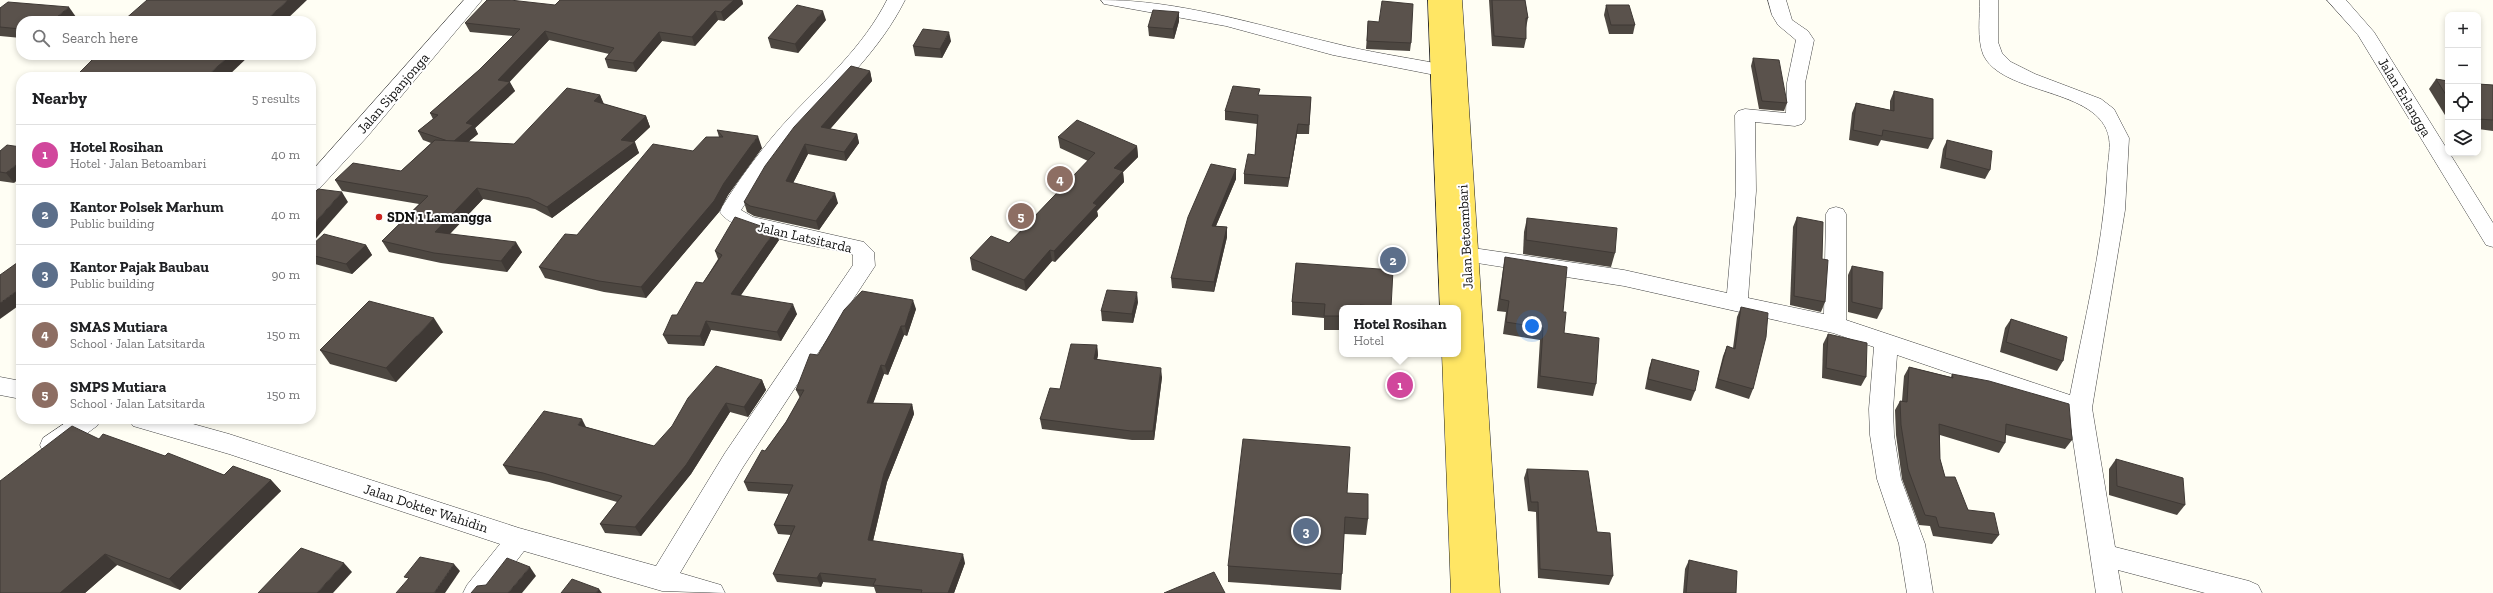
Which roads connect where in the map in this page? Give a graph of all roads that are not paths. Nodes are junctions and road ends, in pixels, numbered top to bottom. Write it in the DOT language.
graph roads {
  1 [pos="473,0"];
  2 [pos="896,0"];
  3 [pos="1110,0"];
  4 [pos="1437,0"];
  5 [pos="1452,0"];
  6 [pos="1777,0"];
  7 [pos="1989,0"];
  8 [pos="2336,0"];
  9 [pos="1440,70"];
  10 [pos="316,180"];
  11 [pos="1836,214"];
  12 [pos="2493,240"];
  13 [pos="1466,255"];
  14 [pos="1737,302"];
  15 [pos="1451,305"];
  16 [pos="1835,325"];
  17 [pos="1886,344"];
  18 [pos="1453,357"];
  19 [pos="0,386"];
  20 [pos="16,389"];
  21 [pos="2080,408"];
  22 [pos="81,424"];
  23 [pos="159,424"];
  24 [pos="32,459"];
  25 [pos="519,539"];
  26 [pos="2102,555"];
  27 [pos="662,580"];
  28 [pos="476,593"];
  29 [pos="712,593"];
  30 [pos="1464,593"];
  31 [pos="1487,593"];
  32 [pos="1920,593"];
  33 [pos="2109,593"];
  34 [pos="2249,593"];
  1 -- 10 [label="street, Jalan Sipanjonga"];
  2 -- 27 [label="street, Jalan Latsitarda"];
  3 -- 9 [label="street"];
  4 -- 9 [label="main road, Jalan Betoambari"];
  5 -- 13 [label="main road, Jalan Betoambari"];
  6 -- 14 [label="street"];
  7 -- 21 [label="street"];
  8 -- 12 [label="street, Jalan Erlangga"];
  9 -- 15 [label="main road, Jalan Betoambari"];
  11 -- 16 [label="street"];
  13 -- 14 [label="street"];
  13 -- 31 [label="main road, Jalan Betoambari"];
  14 -- 16 [label="street"];
  16 -- 17 [label="street"];
  17 -- 21 [label="street"];
  17 -- 32 [label="street"];
  18 -- 30 [label="main road"];
  19 -- 20 [label="street"];
  21 -- 26 [label="street"];
  22 -- 24 [label="street"];
  23 -- 25 [label="street, Jalan Dokter Wahidin"];
  25 -- 27 [label="street, Jalan Dokter Wahidin"];
  25 -- 28 [label="street"];
  26 -- 33 [label="street"];
  26 -- 34 [label="street"];
  27 -- 29 [label="street, Jalan Dokter Wahidin"];
}
